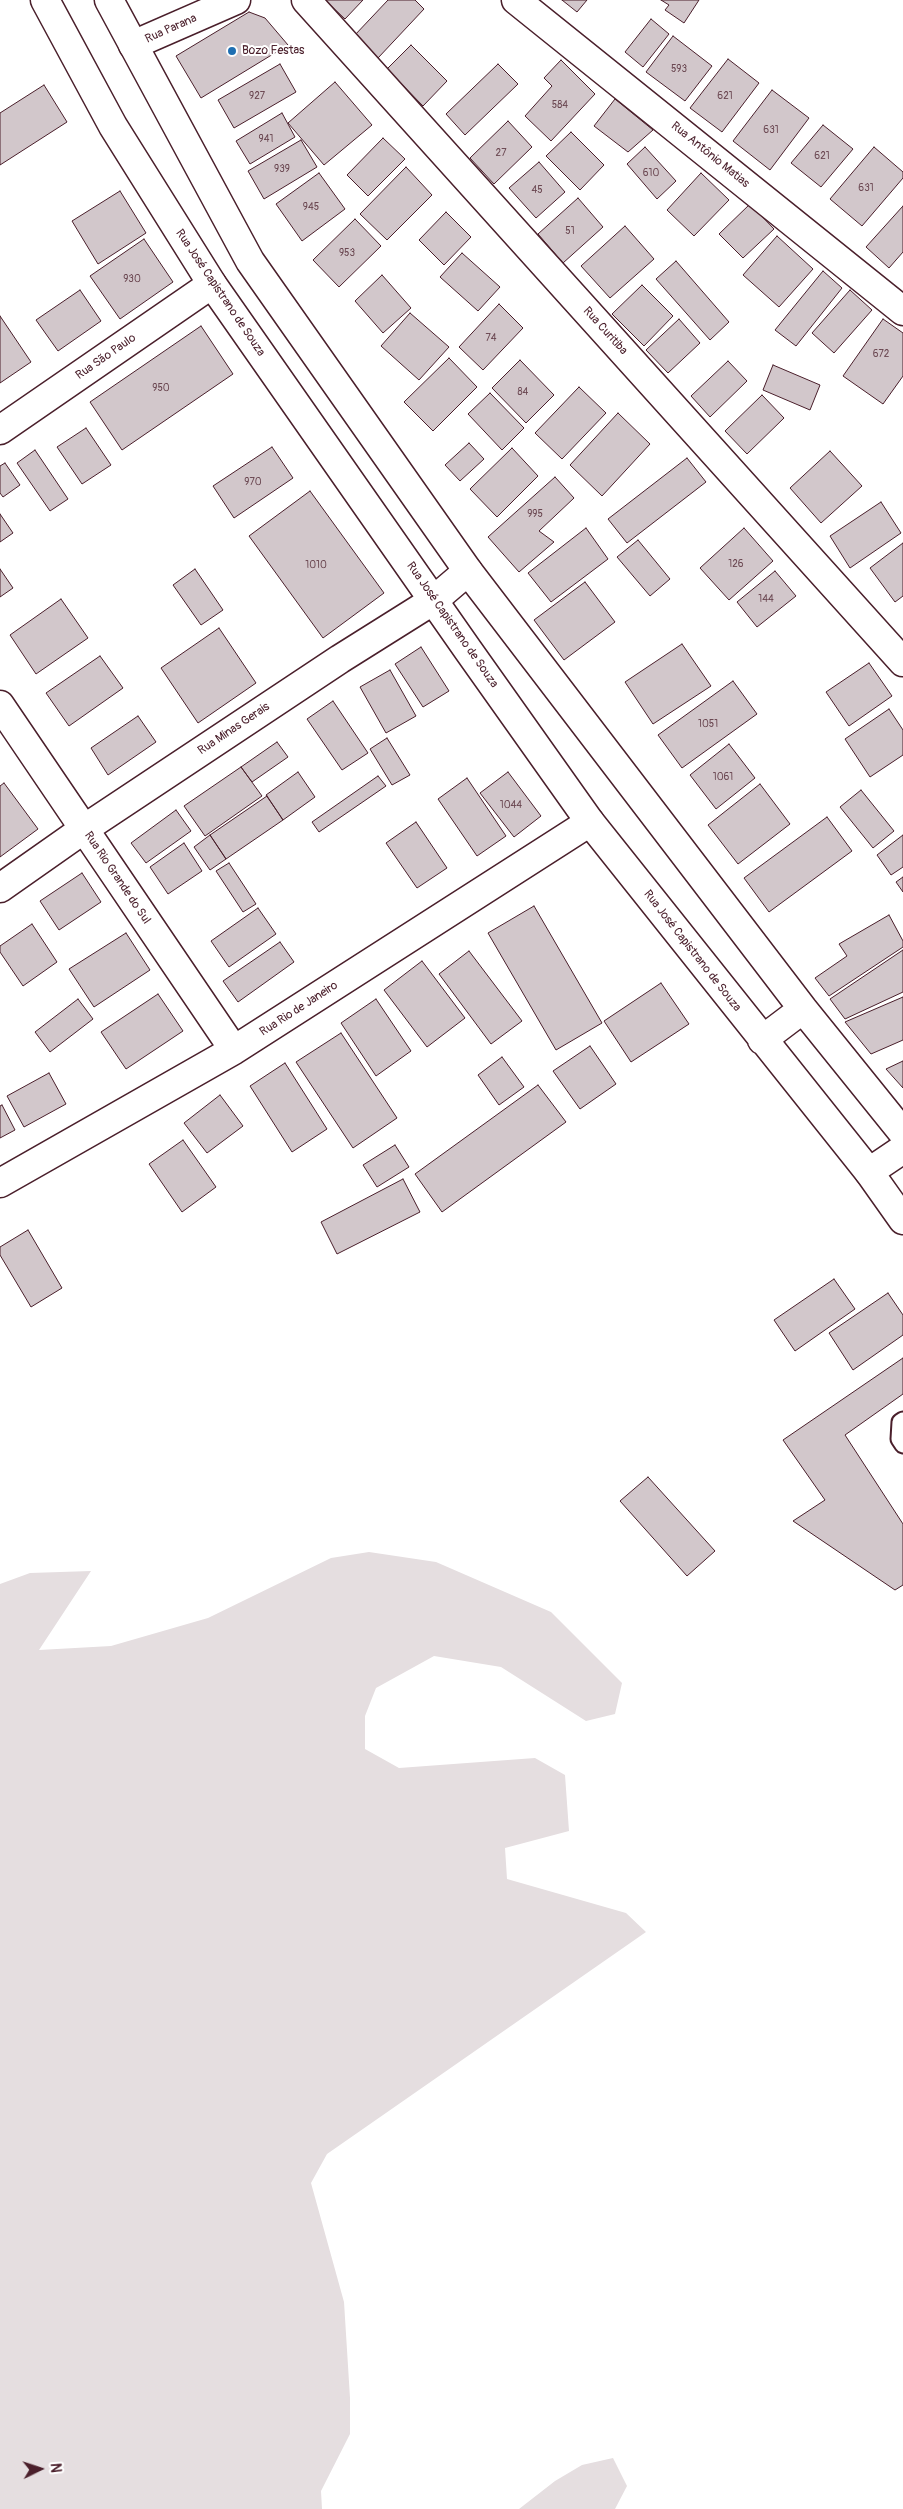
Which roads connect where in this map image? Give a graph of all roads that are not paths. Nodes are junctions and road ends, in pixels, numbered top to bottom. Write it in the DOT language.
graph roads {
  1 [pos="45,0"];
  2 [pos="110,0"];
  3 [pos="236,0"];
  4 [pos="306,0"];
  5 [pos="516,0"];
  6 [pos="133,45"];
  7 [pos="212,284"];
  8 [pos="903,311"];
  9 [pos="0,430"];
  10 [pos="468,571"];
  11 [pos="434,600"];
  12 [pos="903,662"];
  13 [pos="0,705"];
  14 [pos="590,822"];
  15 [pos="84,829"];
  16 [pos="0,888"];
  17 [pos="804,1009"];
  18 [pos="762,1040"];
  19 [pos="234,1050"];
  20 [pos="903,1133"];
  21 [pos="903,1149"];
  22 [pos="869,1172"];
  23 [pos="0,1183"];
  24 [pos="903,1220"];
  25 [pos="903,1420"];
  26 [pos="903,1445"];
  1 -- 7 [label="street, Rua José Capistrano de Souza"];
  2 -- 6 [label="street"];
  3 -- 6 [label="street, Rua Parana"];
  4 -- 12 [label="street, Rua Curitiba"];
  5 -- 8 [label="street, Rua Antônio Matias"];
  6 -- 10 [label="street"];
  7 -- 9 [label="street, Rua São Paulo"];
  7 -- 11 [label="street, Rua José Capistrano de Souza"];
  10 -- 11 [label="street, Rua Minas Gerais"];
  10 -- 17 [label="street"];
  11 -- 14 [label="street, Rua José Capistrano de Souza"];
  11 -- 15 [label="street, Rua Minas Gerais"];
  13 -- 15 [label="street, Rua Rio Grande do Sul"];
  14 -- 18 [label="street, Rua José Capistrano de Souza"];
  14 -- 19 [label="street, Rua Rio de Janeiro"];
  15 -- 16 [label="street, Rua Minas Gerais"];
  15 -- 19 [label="street, Rua Rio Grande do Sul"];
  17 -- 18 [label="street"];
  17 -- 20 [label="street"];
  18 -- 22 [label="street, Rua José Capistrano de Souza"];
  19 -- 23 [label="street, Rua Rio de Janeiro"];
  21 -- 22 [label="street"];
  22 -- 24 [label="street, Rua José Capistrano de Souza"];
  25 -- 26 [label="lane"];
}
